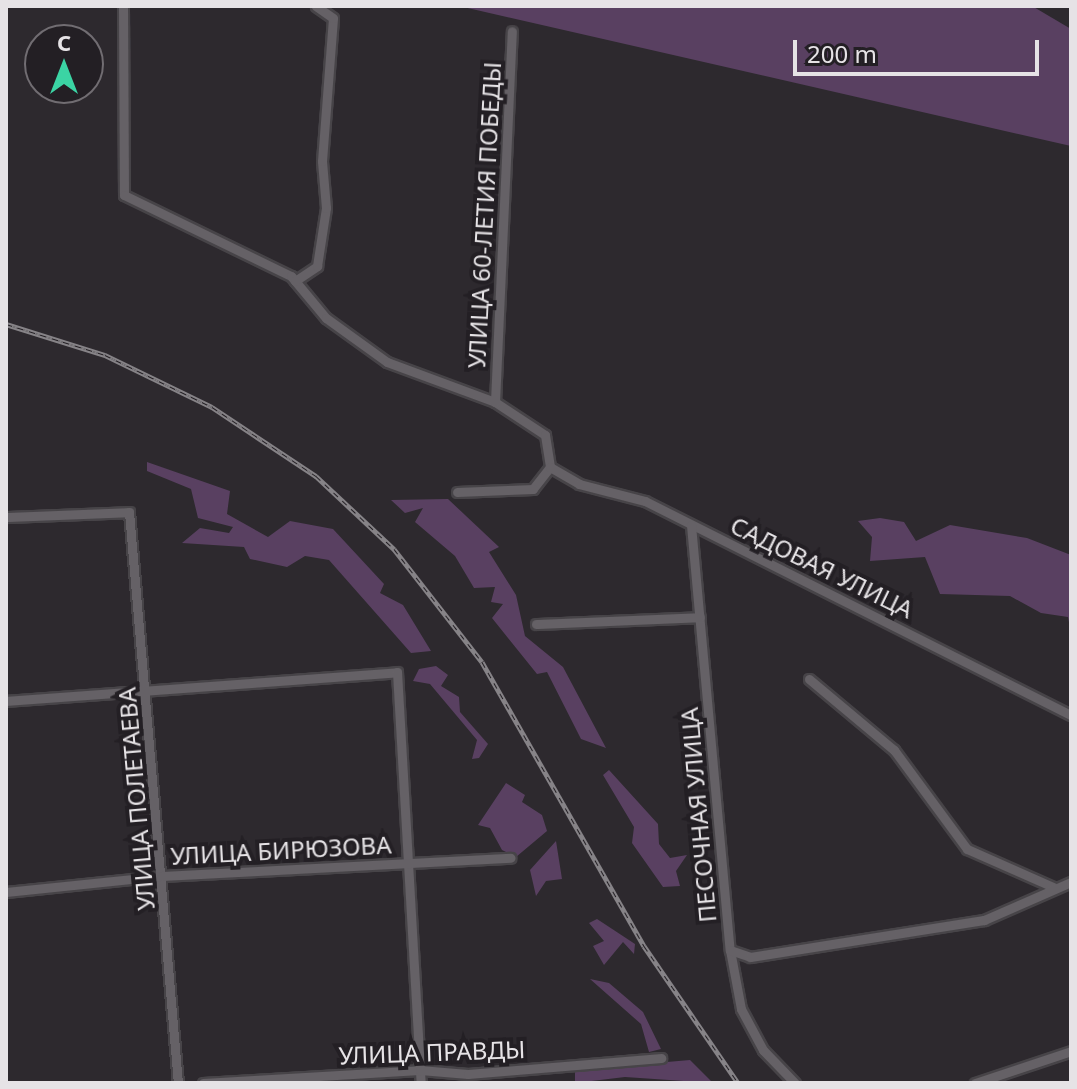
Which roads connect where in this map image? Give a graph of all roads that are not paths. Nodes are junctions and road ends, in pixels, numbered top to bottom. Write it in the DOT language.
graph roads {
  1 [pos="123,6"];
  2 [pos="316,6"];
  3 [pos="512,31"];
  4 [pos="295,281"];
  5 [pos="495,402"];
  6 [pos="550,467"];
  7 [pos="457,492"];
  8 [pos="6,517"];
  9 [pos="691,525"];
  10 [pos="700,617"];
  11 [pos="536,624"];
  12 [pos="809,679"];
  13 [pos="148,693"];
  14 [pos="6,701"];
  15 [pos="1071,715"];
  16 [pos="511,858"];
  17 [pos="413,863"];
  18 [pos="162,876"];
  19 [pos="1071,882"];
  20 [pos="1053,887"];
  21 [pos="6,892"];
  22 [pos="730,950"];
  23 [pos="1071,1051"];
  24 [pos="661,1058"];
  25 [pos="420,1070"];
  26 [pos="178,1083"];
  27 [pos="203,1083"];
  28 [pos="421,1083"];
  29 [pos="795,1083"];
  30 [pos="975,1083"];
  1 -- 4 [label="street"];
  2 -- 4 [label="street"];
  3 -- 5 [label="street, УЛИЦА 60-ЛЕТИЯ ПОБЕДЫ"];
  4 -- 5 [label="street"];
  5 -- 6 [label="street"];
  6 -- 7 [label="street"];
  6 -- 9 [label="street, САДОВАЯ УЛИЦА"];
  8 -- 13 [label="street, УЛИЦА ПОЛЕТАЕВА"];
  9 -- 10 [label="street, ПЕСОЧНАЯ УЛИЦА"];
  9 -- 15 [label="street, САДОВАЯ УЛИЦА"];
  10 -- 11 [label="street"];
  10 -- 22 [label="street, ПЕСОЧНАЯ УЛИЦА"];
  12 -- 20 [label="street"];
  13 -- 14 [label="street"];
  13 -- 17 [label="street"];
  13 -- 18 [label="street, УЛИЦА ПОЛЕТАЕВА"];
  16 -- 17 [label="street, УЛИЦА БИРЮЗОВА"];
  17 -- 18 [label="street, УЛИЦА БИРЮЗОВА"];
  17 -- 25 [label="street"];
  18 -- 21 [label="street, УЛИЦА БИРЮЗОВА"];
  18 -- 26 [label="street, УЛИЦА ПОЛЕТАЕВА"];
  19 -- 20 [label="street"];
  20 -- 22 [label="street"];
  22 -- 29 [label="street, ПЕСОЧНАЯ УЛИЦА"];
  23 -- 30 [label="street"];
  24 -- 25 [label="street, УЛИЦА ПРАВДЫ"];
  25 -- 27 [label="street, УЛИЦА ПРАВДЫ"];
  25 -- 28 [label="street"];
}
